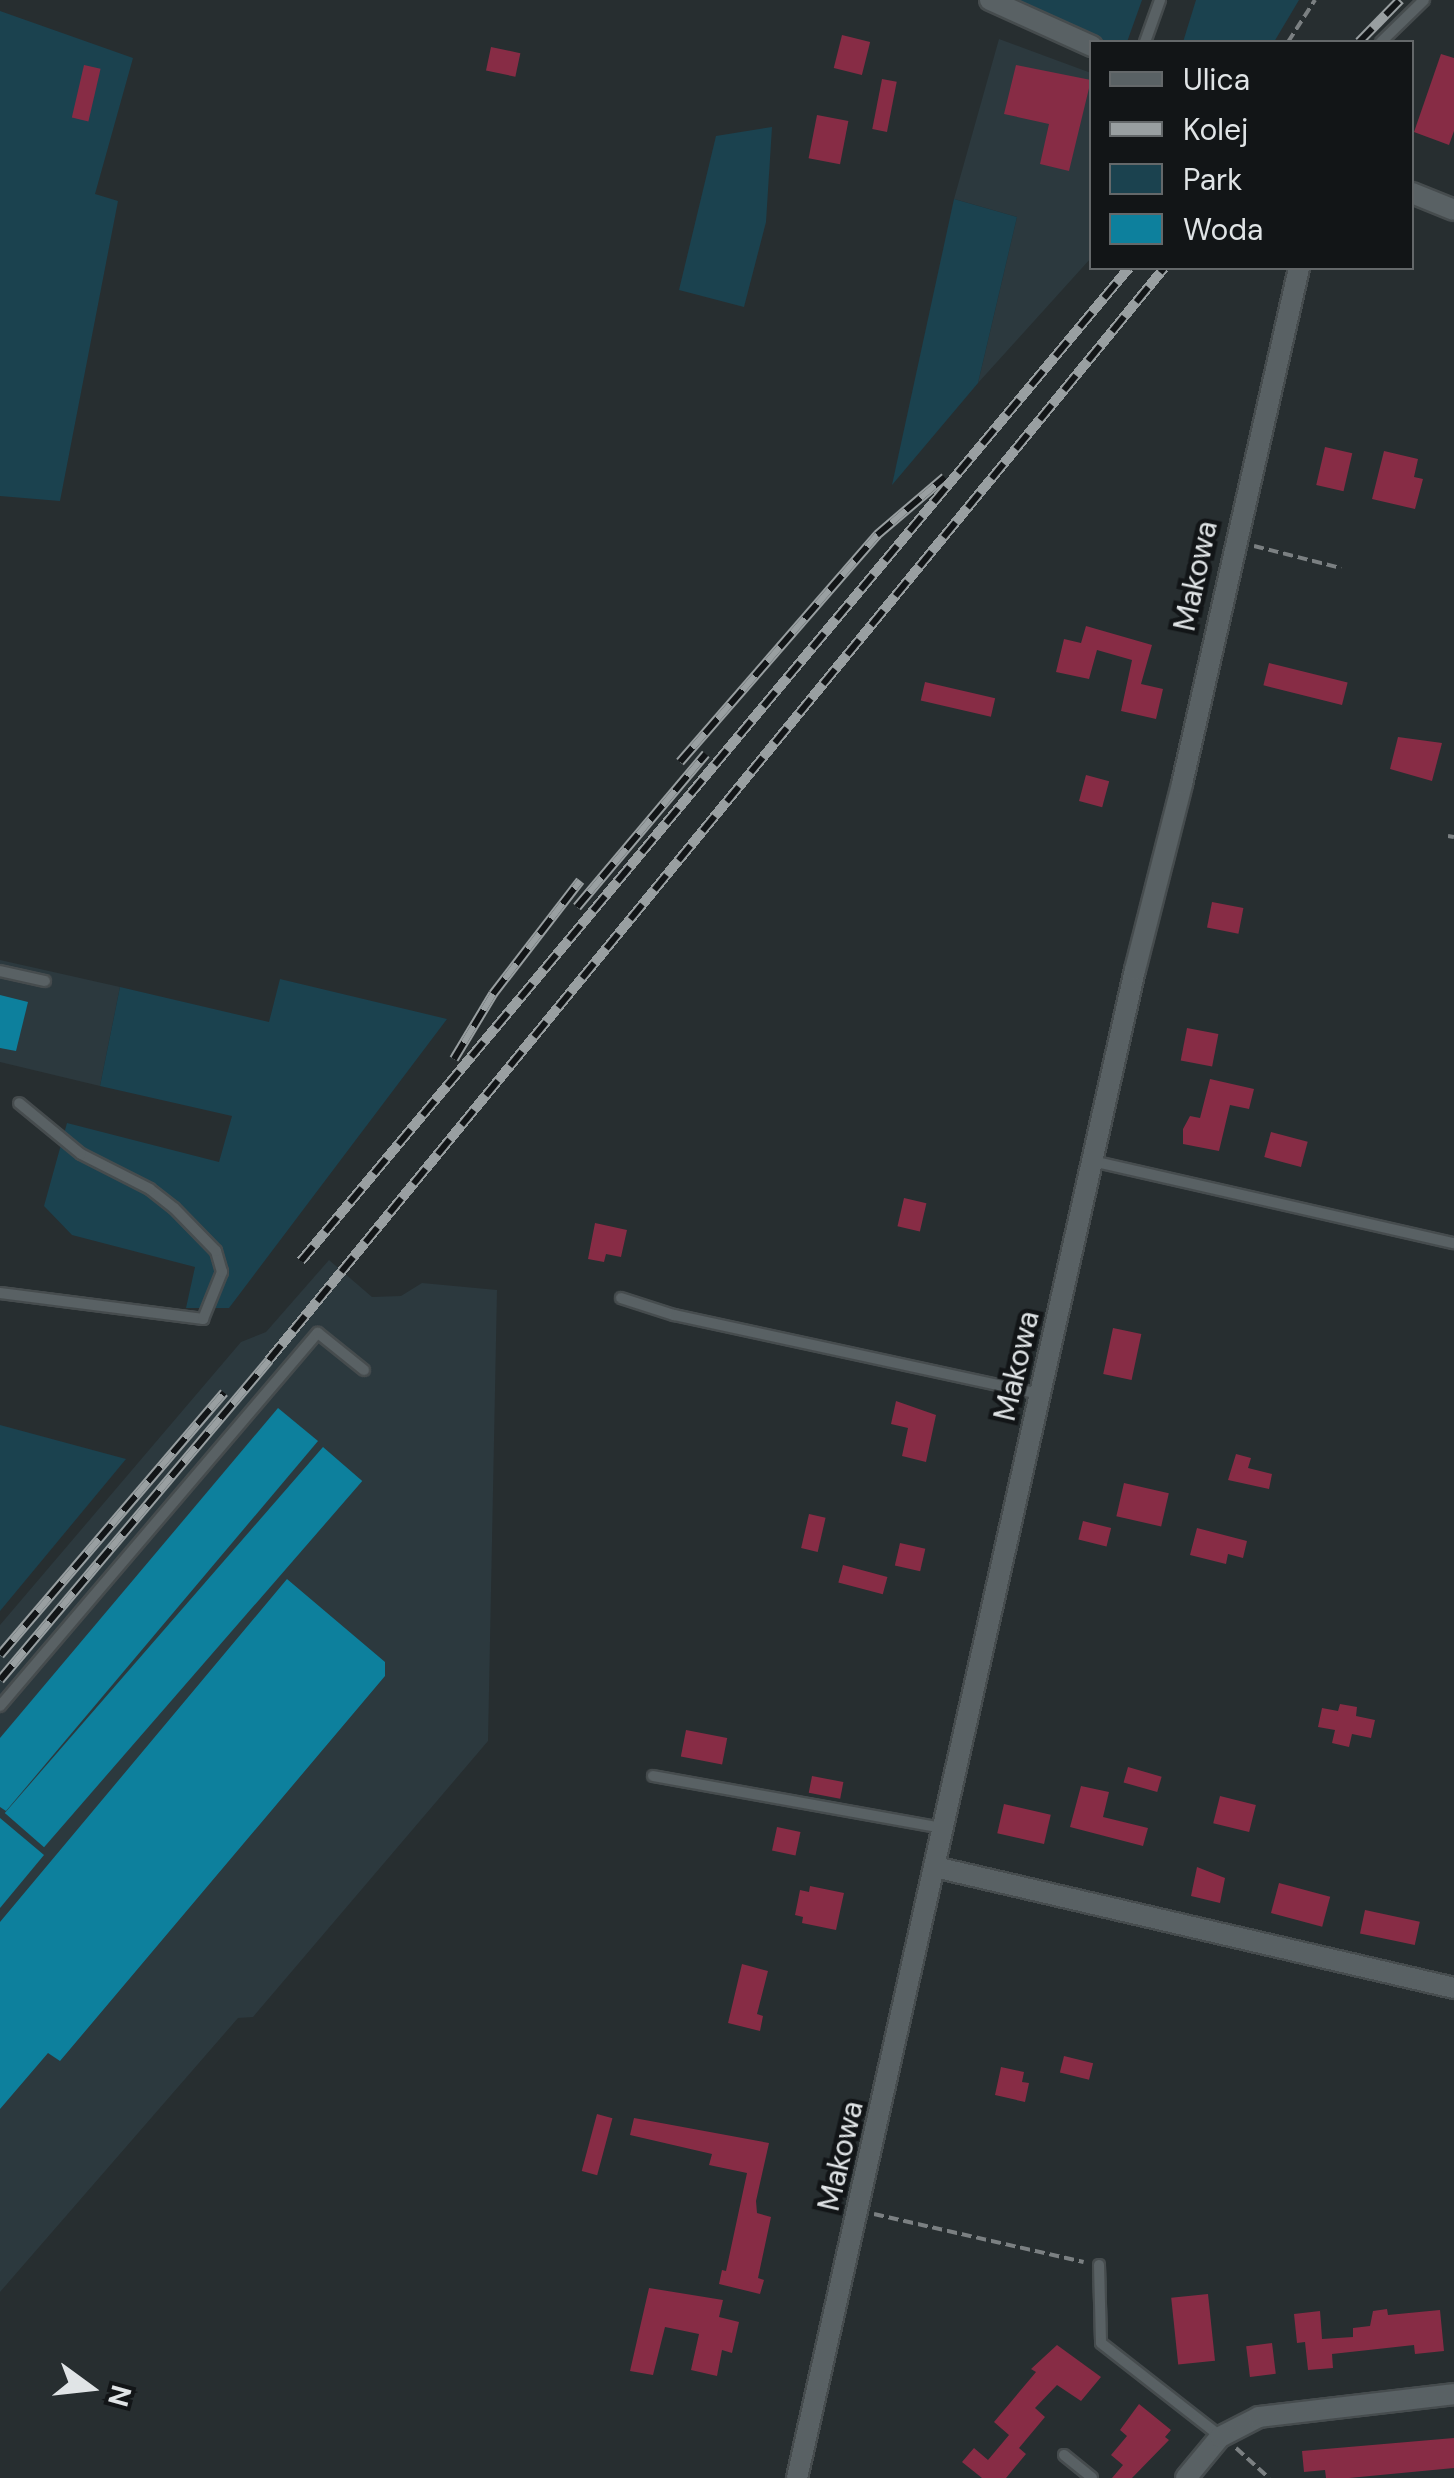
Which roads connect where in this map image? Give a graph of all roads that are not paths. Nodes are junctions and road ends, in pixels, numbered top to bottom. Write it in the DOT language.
graph roads {
  1 [pos="990,0"];
  2 [pos="1160,0"];
  3 [pos="1424,0"];
  4 [pos="1146,40"];
  5 [pos="1383,40"];
  6 [pos="1089,45"];
  7 [pos="1414,194"];
  8 [pos="1454,210"];
  9 [pos="1299,270"];
  10 [pos="0,971"];
  11 [pos="45,981"];
  12 [pos="19,1103"];
  13 [pos="1092,1161"];
  14 [pos="1454,1243"];
  15 [pos="0,1294"];
  16 [pos="621,1298"];
  17 [pos="364,1370"];
  18 [pos="1042,1394"];
  19 [pos="0,1706"];
  20 [pos="652,1776"];
  21 [pos="944,1828"];
  22 [pos="935,1867"];
  23 [pos="1454,1988"];
  24 [pos="1098,2265"];
  25 [pos="1454,2394"];
  26 [pos="1227,2440"];
  27 [pos="1064,2455"];
  28 [pos="797,2478"];
  29 [pos="1092,2478"];
  30 [pos="1186,2478"];
  1 -- 6 [label="street"];
  2 -- 4 [label="lane"];
  3 -- 5 [label="lane"];
  7 -- 8 [label="street"];
  9 -- 13 [label="street, Makowa"];
  10 -- 11 [label="lane"];
  12 -- 15 [label="lane"];
  13 -- 14 [label="lane"];
  13 -- 18 [label="street, Makowa"];
  16 -- 18 [label="lane"];
  17 -- 19 [label="lane"];
  18 -- 21 [label="street, Makowa"];
  20 -- 21 [label="lane"];
  21 -- 22 [label="street, Makowa"];
  22 -- 23 [label="street"];
  22 -- 28 [label="street, Makowa"];
  24 -- 26 [label="lane"];
  25 -- 26 [label="street"];
  26 -- 30 [label="street"];
  27 -- 29 [label="lane"];
}
